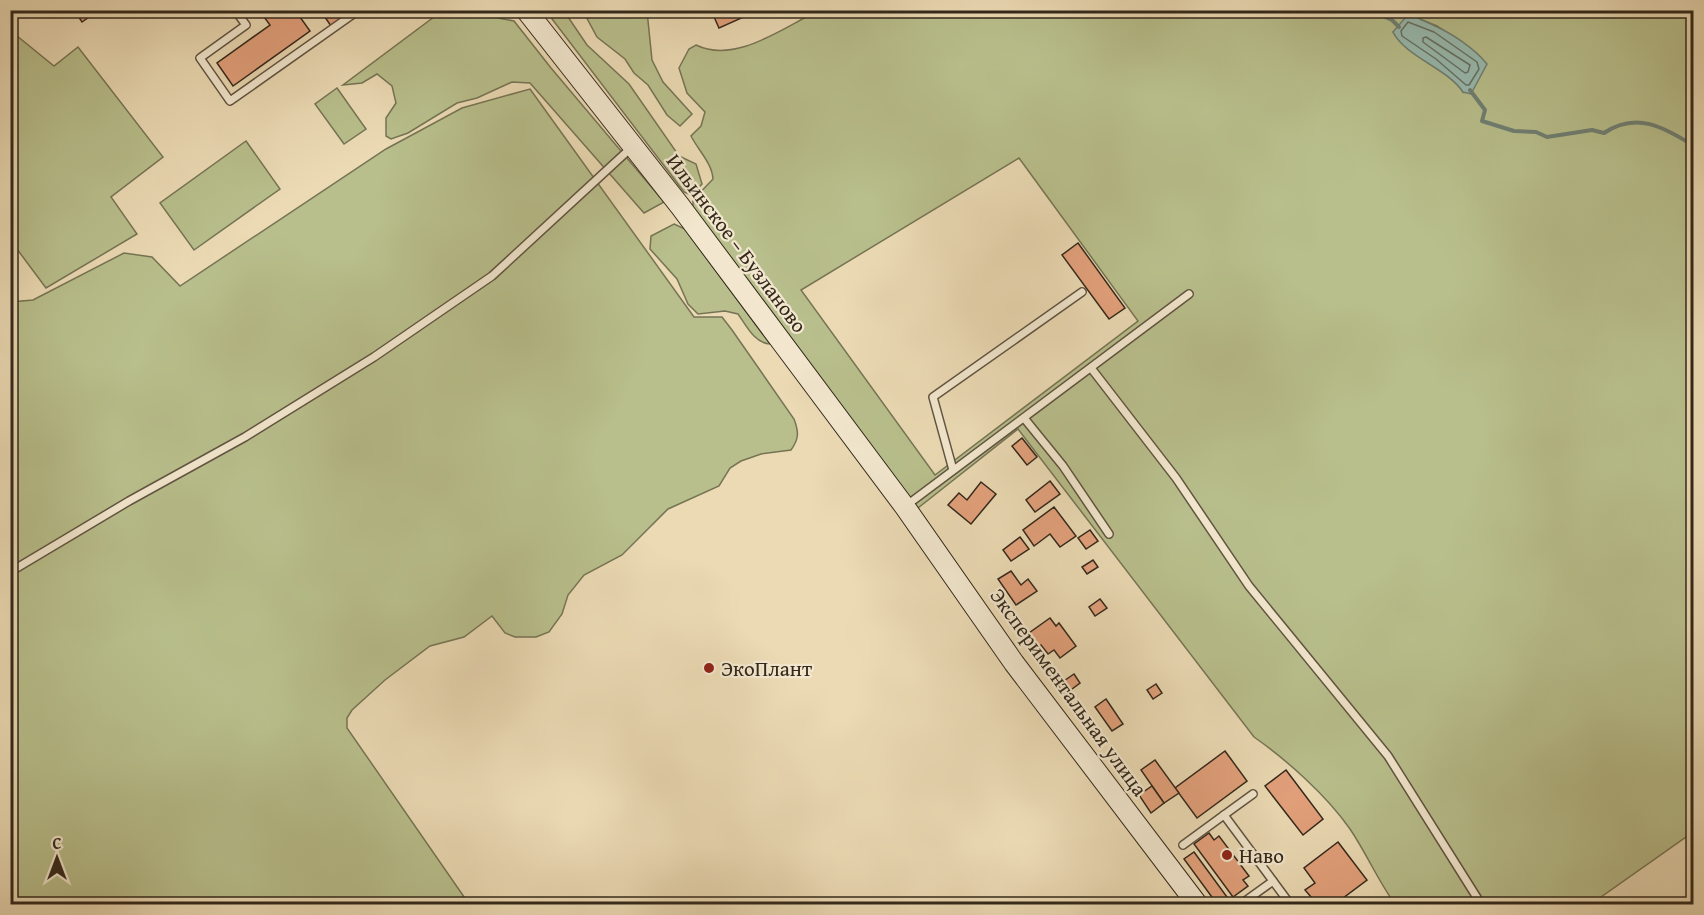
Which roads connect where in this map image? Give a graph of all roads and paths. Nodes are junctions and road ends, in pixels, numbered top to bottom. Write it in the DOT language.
graph roads {
  1 [pos="236,10"];
  2 [pos="359,10"];
  3 [pos="526,10"];
  4 [pos="633,146"];
  5 [pos="1082,292"];
  6 [pos="1189,294"];
  7 [pos="1091,368"];
  8 [pos="1024,418"];
  9 [pos="953,470"];
  10 [pos="905,507"];
  11 [pos="1109,534"];
  12 [pos="10,572"];
  13 [pos="1253,794"];
  14 [pos="1224,815"];
  15 [pos="1183,845"];
  16 [pos="1273,881"];
  17 [pos="1197,904"];
  18 [pos="1241,904"];
  19 [pos="1290,904"];
  20 [pos="1481,904"];
  1 -- 2 [label="lane"];
  3 -- 4 [label="street, Ильинское – Бузланово"];
  4 -- 10 [label="street, Ильинское – Бузланово"];
  4 -- 12 [label="lane"];
  5 -- 9 [label="lane"];
  6 -- 7 [label="lane"];
  7 -- 8 [label="lane"];
  7 -- 20 [label="lane"];
  8 -- 9 [label="lane"];
  8 -- 11 [label="lane"];
  9 -- 10 [label="lane"];
  10 -- 17 [label="street, Экспериментальная улица"];
  13 -- 14 [label="lane"];
  14 -- 15 [label="lane"];
  14 -- 16 [label="lane"];
  16 -- 18 [label="lane"];
  16 -- 19 [label="lane"];
}
